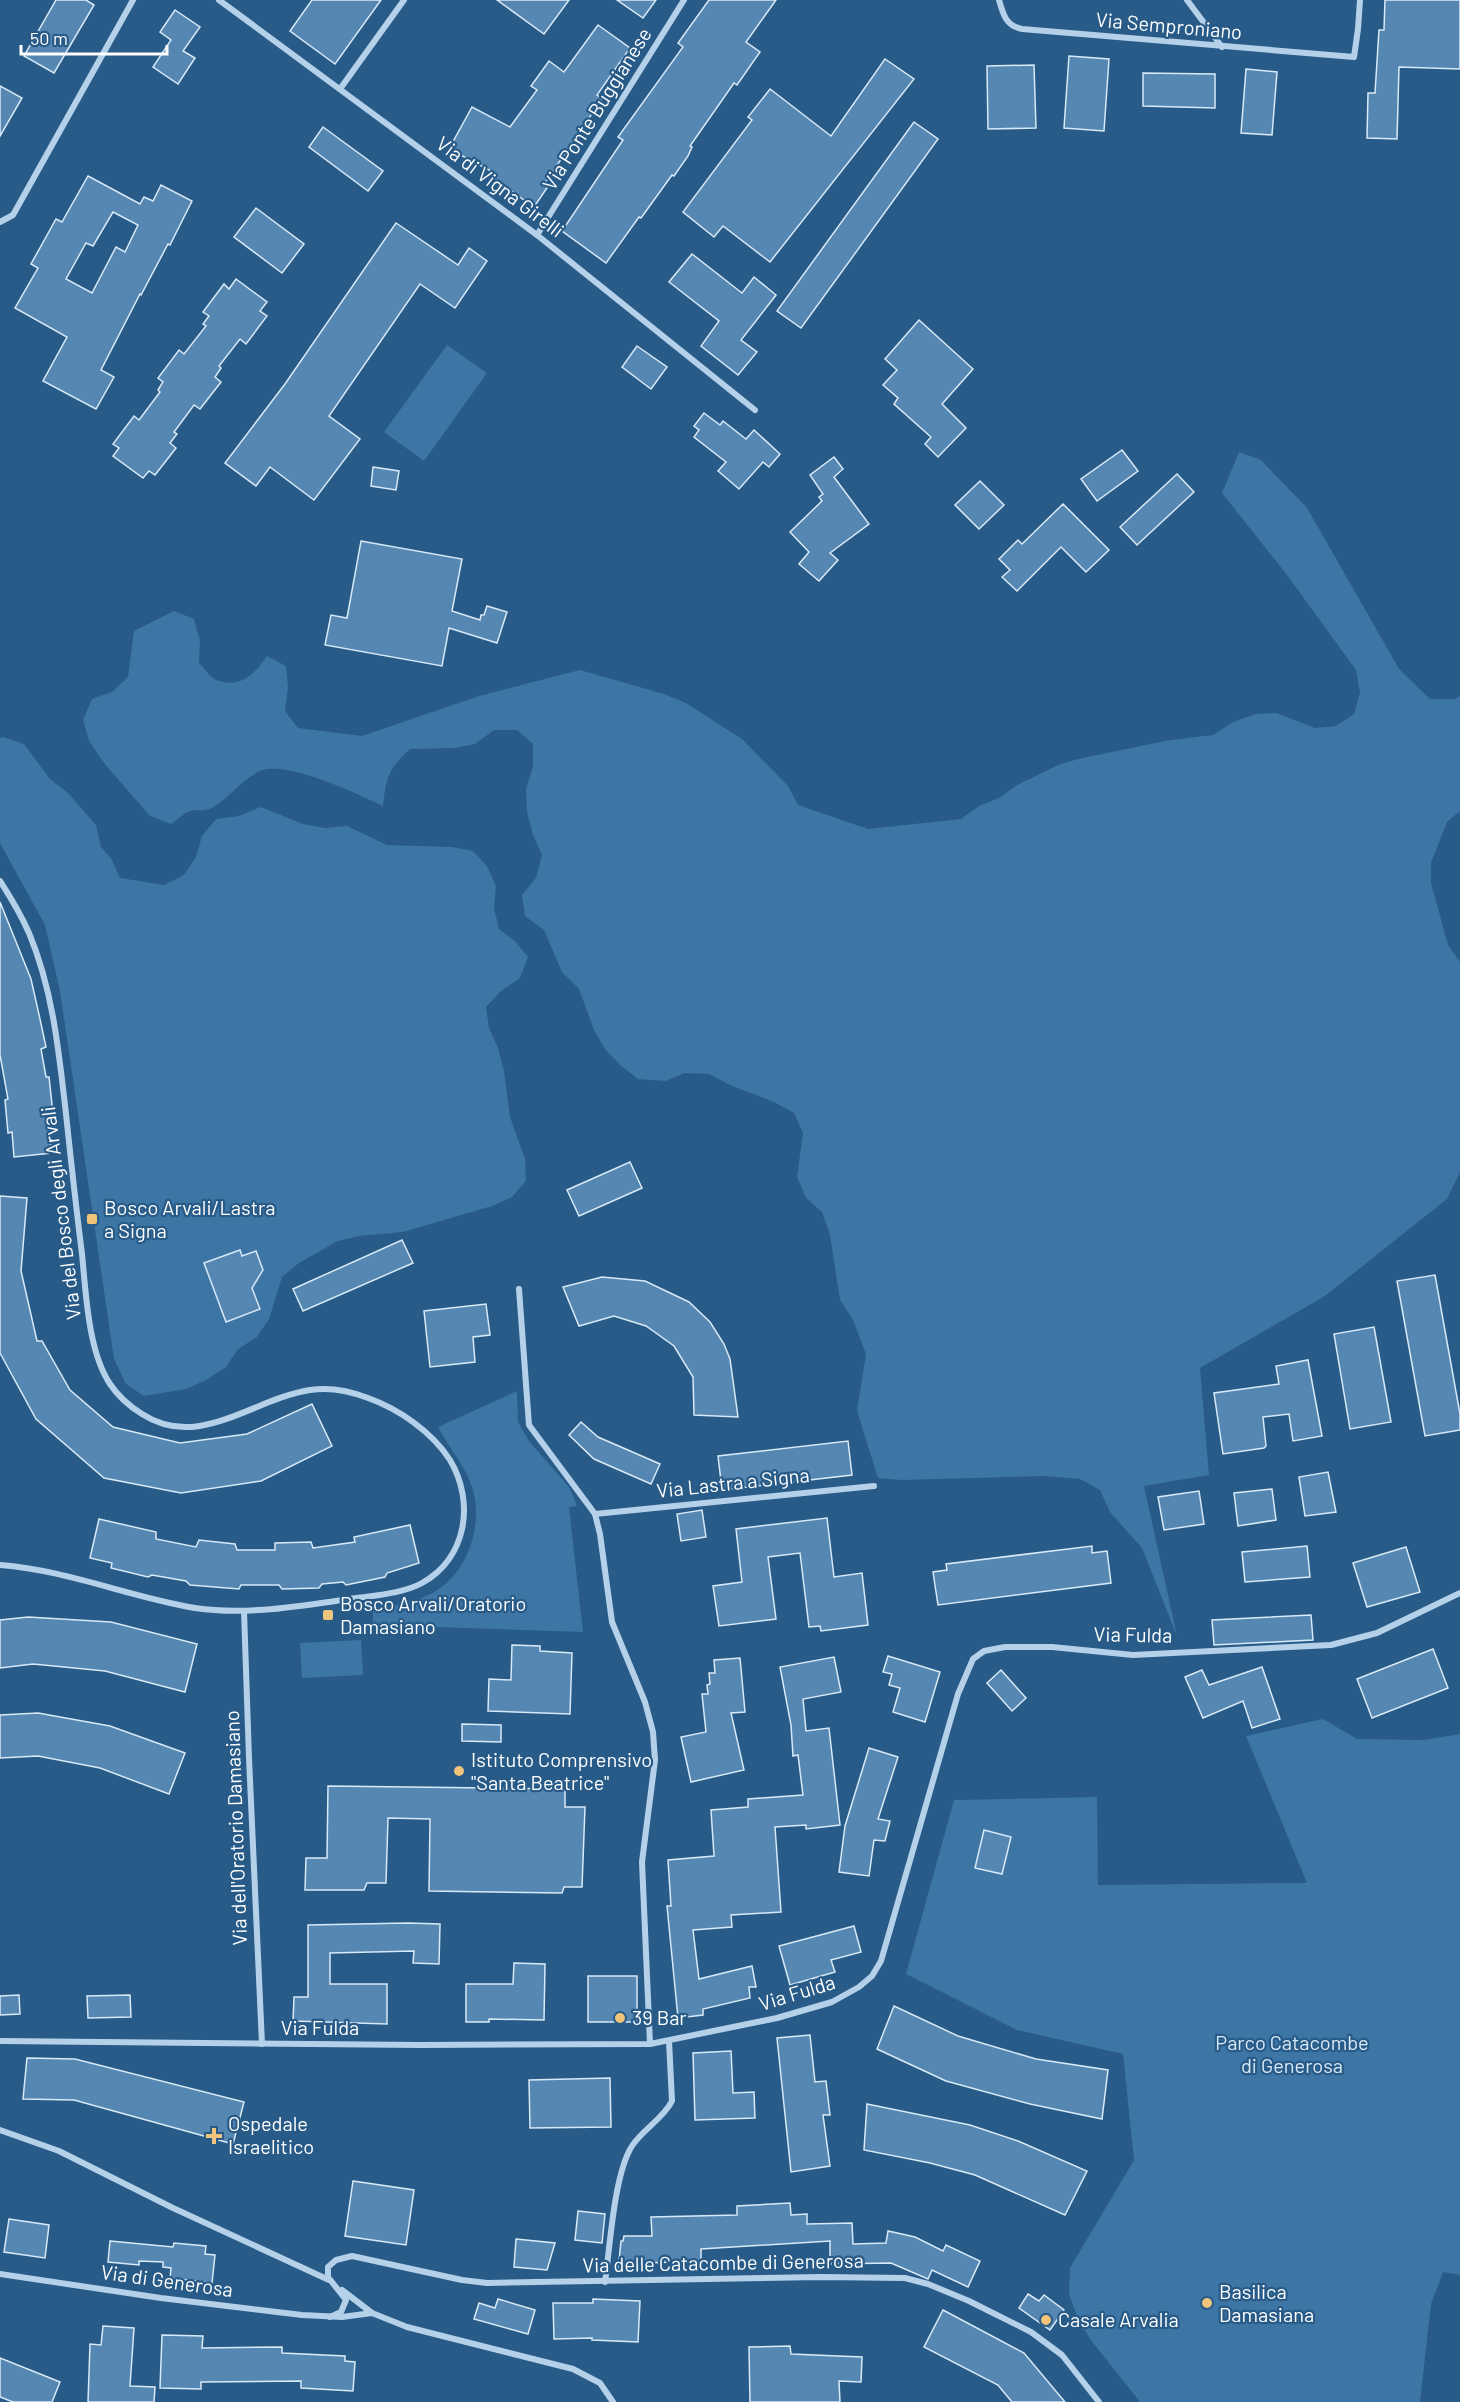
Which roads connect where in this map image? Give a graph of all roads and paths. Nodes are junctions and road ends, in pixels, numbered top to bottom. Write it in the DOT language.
graph roads {
  1 [pos="133,0"];
  2 [pos="219,0"];
  3 [pos="404,0"];
  4 [pos="684,0"];
  5 [pos="999,0"];
  6 [pos="1187,0"];
  7 [pos="1360,0"];
  8 [pos="1222,47"];
  9 [pos="340,89"];
  10 [pos="0,222"];
  11 [pos="537,235"];
  12 [pos="755,410"];
  13 [pos="0,881"];
  14 [pos="519,1289"];
  15 [pos="874,1486"];
  16 [pos="595,1514"];
  17 [pos="0,1565"];
  18 [pos="1460,1593"];
  19 [pos="244,1611"];
  20 [pos="0,2041"];
  21 [pos="669,2041"];
  22 [pos="262,2044"];
  23 [pos="650,2044"];
  24 [pos="0,2130"];
  25 [pos="0,2274"];
  26 [pos="331,2281"];
  27 [pos="605,2282"];
  28 [pos="372,2313"];
  29 [pos="330,2317"];
  30 [pos="613,2402"];
  31 [pos="1099,2402"];
  1 -- 10 [label="street"];
  2 -- 9 [label="street, Via di Vigna Girelli"];
  3 -- 9 [label="street"];
  4 -- 11 [label="street, Via Ponte Buggianese"];
  5 -- 8 [label="street, Via Semproniano"];
  6 -- 8 [label="street"];
  7 -- 8 [label="street, Via Semproniano"];
  9 -- 11 [label="street, Via di Vigna Girelli"];
  11 -- 12 [label="street, Via di Vigna Girelli"];
  13 -- 19 [label="street, Via del Bosco degli Arvali"];
  14 -- 16 [label="street"];
  15 -- 16 [label="street, Via Lastra a Signa"];
  16 -- 23 [label="street"];
  17 -- 19 [label="street, Via del Bosco degli Arvali"];
  18 -- 21 [label="street, Via Fulda"];
  19 -- 22 [label="street, Via dell'Oratorio Damasiano"];
  20 -- 22 [label="street, Via Fulda"];
  21 -- 23 [label="street, Via Fulda"];
  21 -- 27 [label="street"];
  22 -- 23 [label="street, Via Fulda"];
  24 -- 26 [label="street"];
  25 -- 29 [label="street, Via di Generosa"];
  26 -- 27 [label="street, Via delle Catacombe di Generosa"];
  26 -- 28 [label="street"];
  26 -- 29 [label="street"];
  27 -- 31 [label="street, Via delle Catacombe di Generosa"];
  28 -- 29 [label="street, Via di Generosa"];
  28 -- 30 [label="street, Via di Generosa"];
}
